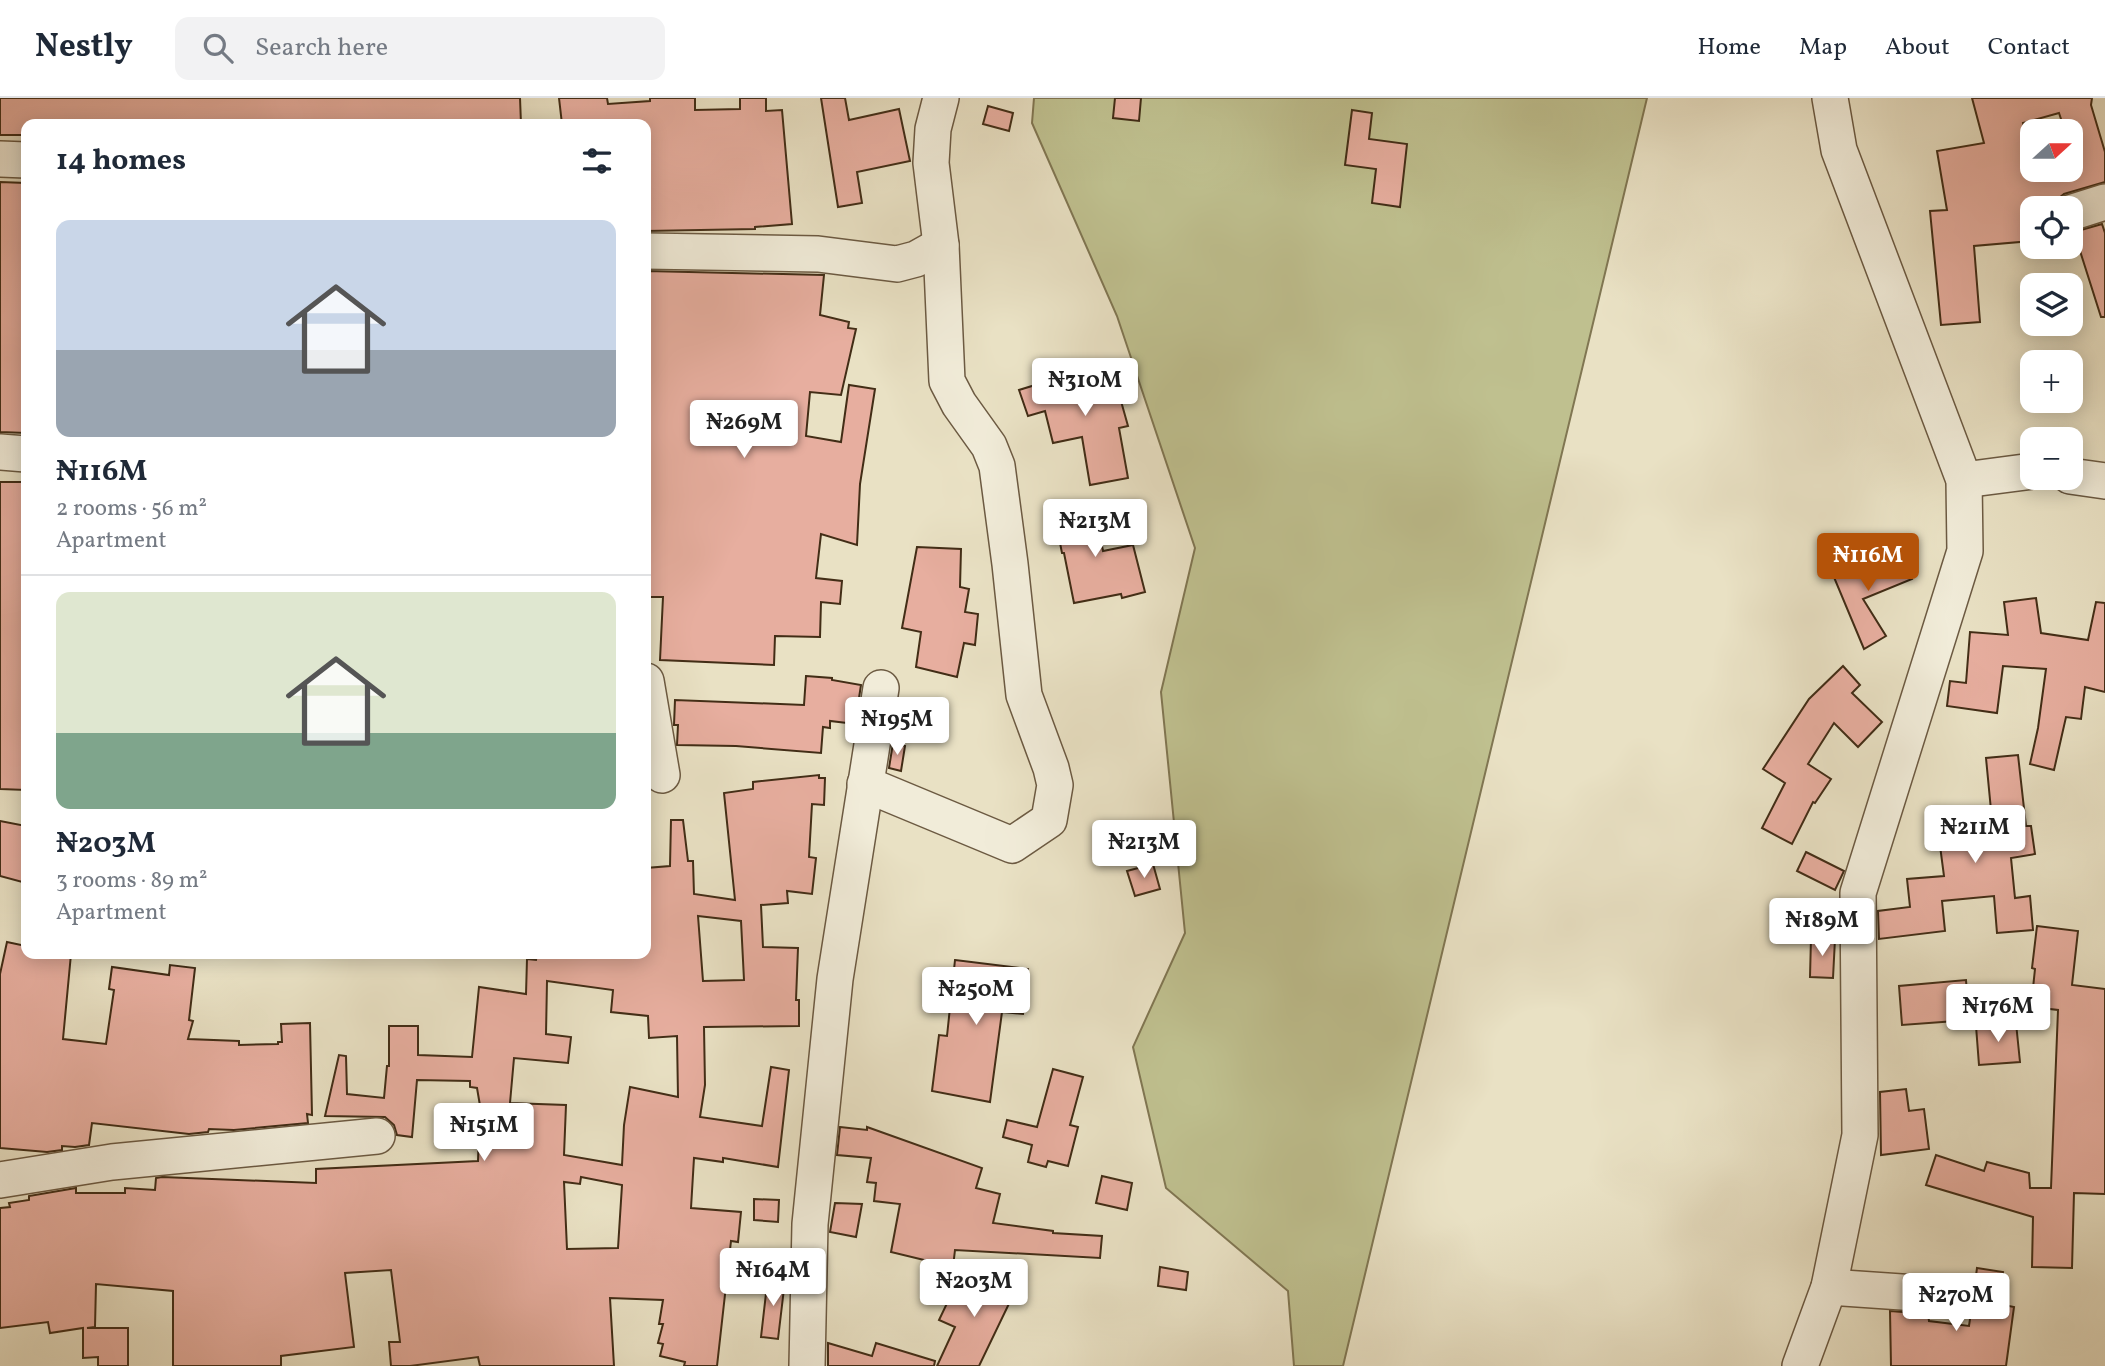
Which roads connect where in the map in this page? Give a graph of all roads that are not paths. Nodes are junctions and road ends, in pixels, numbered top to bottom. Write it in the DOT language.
graph roads {
  1 [pos="941,98"];
  2 [pos="1830,98"];
  3 [pos="0,159"];
  4 [pos="21,160"];
  5 [pos="2105,201"];
  6 [pos="2083,209"];
  7 [pos="941,245"];
  8 [pos="651,251"];
  9 [pos="0,452"];
  10 [pos="21,454"];
  11 [pos="2020,473"];
  12 [pos="2083,478"];
  13 [pos="1964,480"];
  14 [pos="2105,481"];
  15 [pos="881,688"];
  16 [pos="651,710"];
  17 [pos="662,775"];
  18 [pos="866,784"];
  19 [pos="377,1136"];
  20 [pos="0,1180"];
  21 [pos="1829,1287"];
  22 [pos="1960,1296"];
  23 [pos="807,1366"];
  24 [pos="1800,1366"];
  1 -- 7 [label="street"];
  2 -- 13 [label="street"];
  3 -- 4 [label="street"];
  5 -- 6 [label="street"];
  7 -- 8 [label="street"];
  7 -- 18 [label="street"];
  9 -- 10 [label="street"];
  11 -- 13 [label="street"];
  12 -- 14 [label="street"];
  13 -- 21 [label="street"];
  15 -- 18 [label="street"];
  16 -- 17 [label="street"];
  18 -- 23 [label="street"];
  19 -- 20 [label="street"];
  21 -- 22 [label="street"];
  21 -- 24 [label="street"];
}
